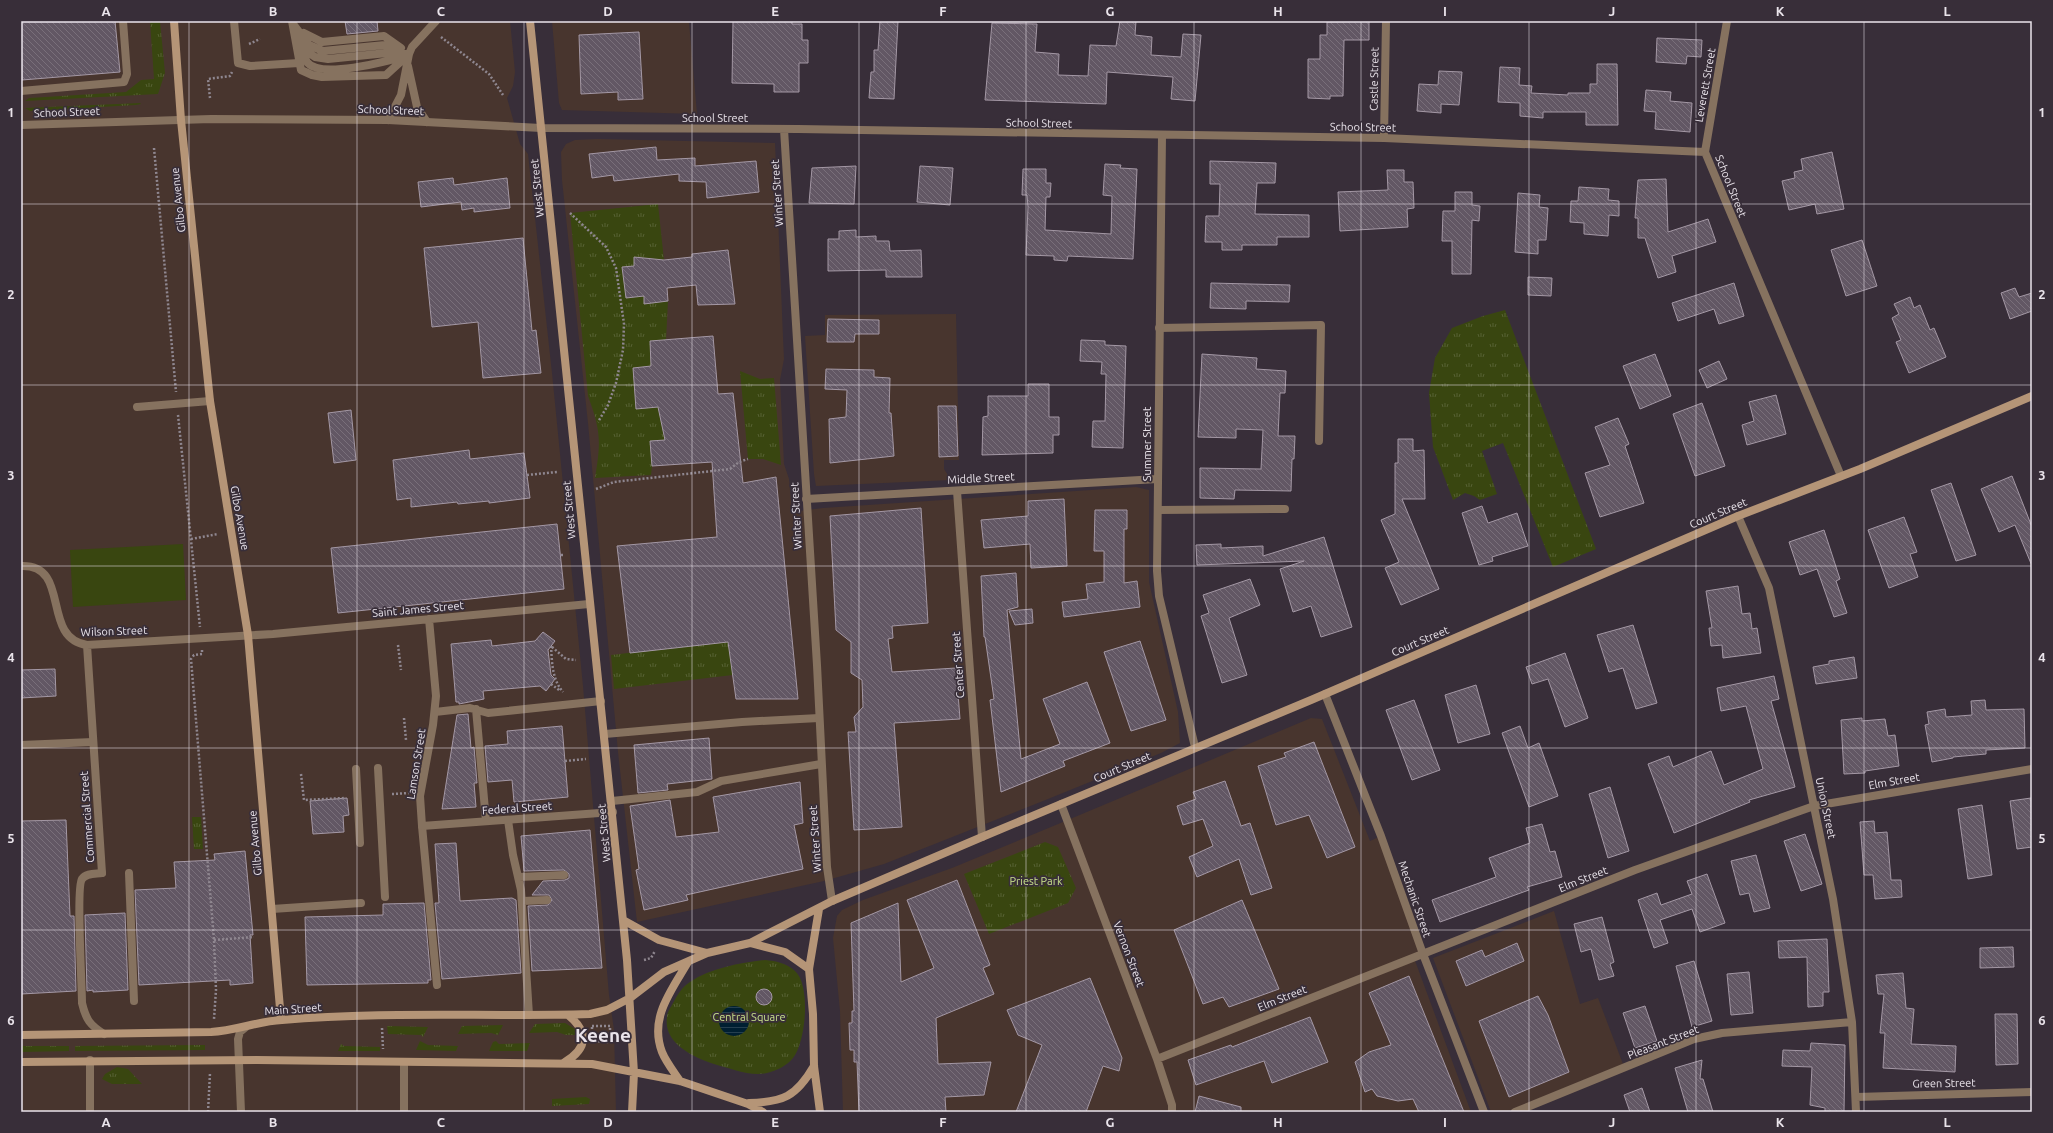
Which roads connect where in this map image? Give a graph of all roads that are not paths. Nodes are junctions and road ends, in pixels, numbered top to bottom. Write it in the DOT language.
graph roads {
  1 [pos="123,21"];
  2 [pos="174,21"];
  3 [pos="234,21"];
  4 [pos="436,21"];
  5 [pos="530,21"];
  6 [pos="1386,21"];
  7 [pos="1727,21"];
  8 [pos="293,22"];
  9 [pos="408,57"];
  10 [pos="298,63"];
  11 [pos="21,91"];
  12 [pos="181,120"];
  13 [pos="388,120"];
  14 [pos="427,122"];
  15 [pos="21,125"];
  16 [pos="541,128"];
  17 [pos="784,129"];
  18 [pos="1162,136"];
  19 [pos="1384,138"];
  20 [pos="1705,152"];
  21 [pos="1159,328"];
  22 [pos="2032,396"];
  23 [pos="210,401"];
  24 [pos="137,407"];
  25 [pos="1319,441"];
  26 [pos="1841,476"];
  27 [pos="1158,479"];
  28 [pos="957,491"];
  29 [pos="806,499"];
  30 [pos="1285,509"];
  31 [pos="1158,510"];
  32 [pos="1738,516"];
  33 [pos="21,566"];
  34 [pos="589,604"];
  35 [pos="429,619"];
  36 [pos="248,635"];
  37 [pos="209,637"];
  38 [pos="87,645"];
  39 [pos="1325,694"];
  40 [pos="601,702"];
  41 [pos="476,709"];
  42 [pos="435,712"];
  43 [pos="819,718"];
  44 [pos="605,734"];
  45 [pos="93,742"];
  46 [pos="21,745"];
  47 [pos="1195,748"];
  48 [pos="821,764"];
  49 [pos="378,768"];
  50 [pos="356,769"];
  51 [pos="2032,769"];
  52 [pos="612,801"];
  53 [pos="1061,804"];
  54 [pos="1814,806"];
  55 [pos="613,812"];
  56 [pos="508,820"];
  57 [pos="486,821"];
  58 [pos="422,826"];
  59 [pos="982,837"];
  60 [pos="360,843"];
  61 [pos="129,873"];
  62 [pos="564,875"];
  63 [pos="519,877"];
  64 [pos="385,897"];
  65 [pos="547,900"];
  66 [pos="523,901"];
  67 [pos="832,901"];
  68 [pos="361,903"];
  69 [pos="272,909"];
  70 [pos="819,909"];
  71 [pos="623,920"];
  72 [pos="750,943"];
  73 [pos="707,953"];
  74 [pos="1423,954"];
  75 [pos="688,962"];
  76 [pos="809,969"];
  77 [pos="437,985"];
  78 [pos="630,998"];
  79 [pos="134,1001"];
  80 [pos="529,1015"];
  81 [pos="568,1015"];
  82 [pos="282,1020"];
  83 [pos="1852,1022"];
  84 [pos="246,1027"];
  85 [pos="104,1034"];
  86 [pos="21,1035"];
  87 [pos="1157,1059"];
  88 [pos="90,1060"];
  89 [pos="239,1060"];
  90 [pos="21,1062"];
  91 [pos="404,1062"];
  92 [pos="565,1062"];
  93 [pos="814,1066"];
  94 [pos="634,1073"];
  95 [pos="680,1081"];
  96 [pos="2032,1092"];
  97 [pos="1856,1097"];
  98 [pos="748,1104"];
  99 [pos="90,1112"];
  100 [pos="241,1112"];
  101 [pos="404,1112"];
  102 [pos="632,1112"];
  103 [pos="763,1112"];
  104 [pos="820,1112"];
  105 [pos="1172,1112"];
  106 [pos="1484,1112"];
  107 [pos="1515,1112"];
  108 [pos="1856,1112"];
  1 -- 11 [label="street"];
  2 -- 12 [label="main road, Gilbo Avenue"];
  3 -- 10 [label="street"];
  4 -- 9 [label="street"];
  5 -- 16 [label="main road, West Street"];
  6 -- 19 [label="street, Castle Street"];
  7 -- 20 [label="street, Leverett Street"];
  8 -- 9 [label="street"];
  8 -- 9 [label="street"];
  8 -- 10 [label="street"];
  9 -- 10 [label="street"];
  9 -- 13 [label="street"];
  9 -- 14 [label="street"];
  12 -- 13 [label="street, School Street"];
  12 -- 15 [label="street, School Street"];
  12 -- 23 [label="main road, Gilbo Avenue"];
  13 -- 14 [label="street, School Street"];
  14 -- 16 [label="street, School Street"];
  16 -- 17 [label="street, School Street"];
  16 -- 34 [label="main road, West Street"];
  17 -- 18 [label="street, School Street"];
  17 -- 29 [label="street, Winter Street"];
  18 -- 19 [label="street, School Street"];
  18 -- 21 [label="street, Summer Street"];
  19 -- 20 [label="street, School Street"];
  20 -- 26 [label="street, School Street"];
  21 -- 25 [label="street"];
  21 -- 27 [label="street, Summer Street"];
  22 -- 26 [label="main road, Court Street"];
  23 -- 24 [label="street"];
  23 -- 36 [label="main road, Gilbo Avenue"];
  26 -- 32 [label="main road, Court Street"];
  27 -- 28 [label="street, Middle Street"];
  27 -- 31 [label="street, Summer Street"];
  28 -- 29 [label="street, Middle Street"];
  28 -- 59 [label="street, Center Street"];
  29 -- 43 [label="street, Winter Street"];
  30 -- 31 [label="street"];
  31 -- 47 [label="street, Summer Street"];
  32 -- 39 [label="main road, Court Street"];
  32 -- 54 [label="street, Union Street"];
  33 -- 38 [label="street, Wilson Street"];
  34 -- 35 [label="street, Saint James Street"];
  34 -- 40 [label="main road, West Street"];
  35 -- 36 [label="street, Saint James Street"];
  35 -- 42 [label="street, Lamson Street"];
  36 -- 37 [label="street, Saint James Street"];
  36 -- 69 [label="main road, Gilbo Avenue"];
  37 -- 38 [label="street, Wilson Street"];
  38 -- 45 [label="street, Commercial Street"];
  39 -- 47 [label="main road, Court Street"];
  39 -- 74 [label="street, Mechanic Street"];
  40 -- 41 [label="street"];
  40 -- 44 [label="main road, West Street"];
  41 -- 42 [label="street"];
  41 -- 57 [label="street"];
  42 -- 58 [label="street, Lamson Street"];
  43 -- 44 [label="street"];
  43 -- 48 [label="street, Winter Street"];
  44 -- 52 [label="main road, West Street"];
  45 -- 46 [label="street"];
  45 -- 85 [label="street, Commercial Street"];
  47 -- 53 [label="main road, Court Street"];
  48 -- 52 [label="street"];
  48 -- 67 [label="street, Winter Street"];
  49 -- 64 [label="street"];
  50 -- 60 [label="street"];
  51 -- 54 [label="street, Elm Street"];
  52 -- 55 [label="main road, West Street"];
  53 -- 59 [label="main road, Court Street"];
  53 -- 87 [label="street, Vernon Street"];
  54 -- 74 [label="street, Elm Street"];
  54 -- 83 [label="street, Union Street"];
  55 -- 56 [label="street, Federal Street"];
  55 -- 71 [label="main road, West Street"];
  56 -- 57 [label="street, Federal Street"];
  56 -- 63 [label="street"];
  57 -- 58 [label="street, Federal Street"];
  58 -- 77 [label="street, Lamson Street"];
  59 -- 67 [label="main road, Court Street"];
  61 -- 79 [label="street"];
  62 -- 63 [label="street"];
  63 -- 66 [label="street"];
  65 -- 66 [label="street"];
  66 -- 80 [label="street"];
  67 -- 70 [label="main road, Court Street"];
  68 -- 69 [label="street"];
  69 -- 82 [label="main road, Gilbo Avenue"];
  70 -- 72 [label="main road"];
  70 -- 76 [label="main road"];
  71 -- 73 [label="main road"];
  71 -- 78 [label="main road, West Street"];
  72 -- 73 [label="main road"];
  72 -- 76 [label="main road"];
  73 -- 75 [label="main road"];
  74 -- 87 [label="street, Elm Street"];
  74 -- 106 [label="street, Mechanic Street"];
  75 -- 78 [label="main road"];
  75 -- 95 [label="main road"];
  76 -- 93 [label="main road"];
  78 -- 81 [label="main road, Main Street"];
  78 -- 94 [label="main road"];
  80 -- 81 [label="main road, Main Street"];
  80 -- 82 [label="main road, Main Street"];
  81 -- 92 [label="main road"];
  82 -- 84 [label="main road, Main Street"];
  83 -- 97 [label="street, Union Street"];
  83 -- 107 [label="street, Pleasant Street"];
  84 -- 85 [label="main road, Main Street"];
  84 -- 89 [label="street"];
  85 -- 86 [label="main road, Main Street"];
  87 -- 105 [label="street, Vernon Street"];
  88 -- 89 [label="main road"];
  88 -- 90 [label="main road"];
  88 -- 99 [label="street"];
  89 -- 91 [label="main road"];
  89 -- 100 [label="street"];
  91 -- 92 [label="main road"];
  91 -- 101 [label="street"];
  92 -- 94 [label="main road"];
  93 -- 98 [label="main road"];
  93 -- 104 [label="main road"];
  94 -- 95 [label="main road"];
  94 -- 102 [label="main road"];
  95 -- 98 [label="main road"];
  96 -- 97 [label="street, Green Street"];
  97 -- 108 [label="street, Union Street"];
  98 -- 103 [label="main road"];
}
